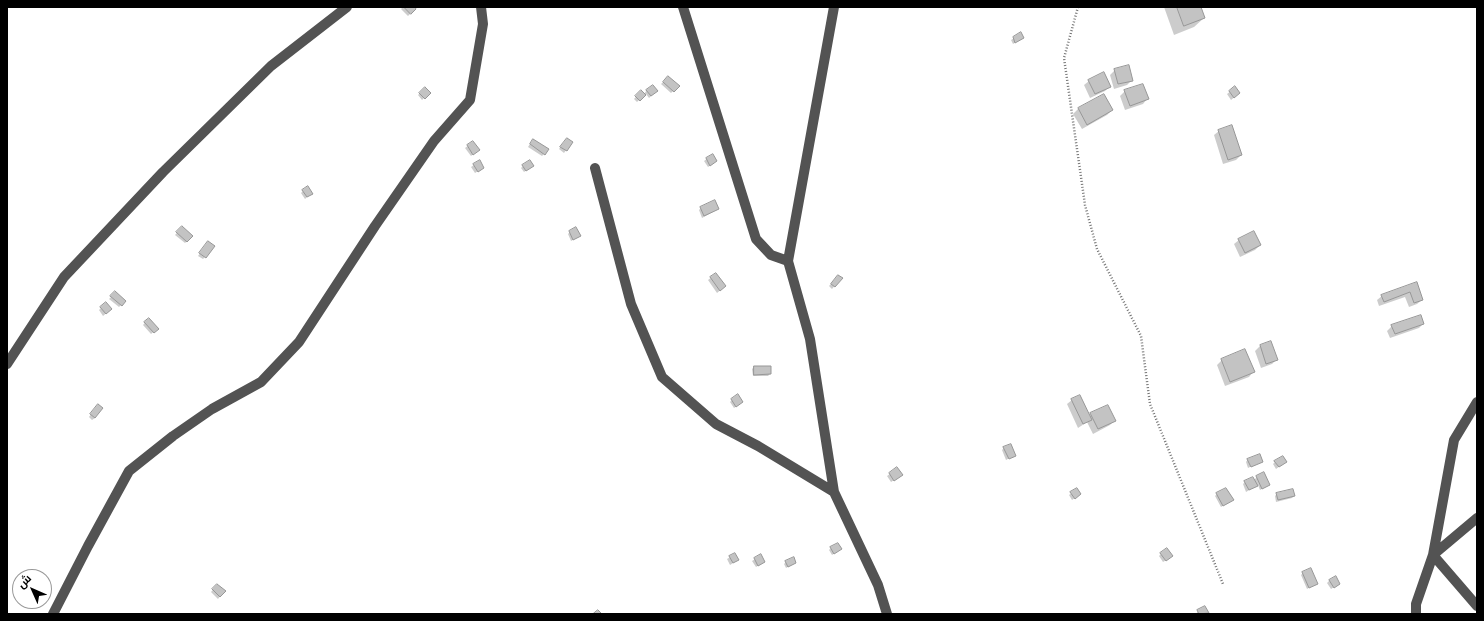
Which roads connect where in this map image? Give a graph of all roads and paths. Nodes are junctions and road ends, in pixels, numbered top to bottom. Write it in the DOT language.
graph roads {
  1 [pos="347,7"];
  2 [pos="480,7"];
  3 [pos="684,7"];
  4 [pos="834,7"];
  5 [pos="1078,7"];
  6 [pos="595,168"];
  7 [pos="788,261"];
  8 [pos="7,364"];
  9 [pos="1477,402"];
  10 [pos="834,492"];
  11 [pos="1477,518"];
  12 [pos="1433,555"];
  13 [pos="1223,584"];
  14 [pos="1477,606"];
  15 [pos="53,614"];
  16 [pos="887,614"];
  17 [pos="1416,614"];
  1 -- 8 [label="street"];
  2 -- 15 [label="street"];
  3 -- 7 [label="street"];
  4 -- 7 [label="street"];
  5 -- 13 [label="path"];
  6 -- 10 [label="street"];
  7 -- 10 [label="street"];
  9 -- 12 [label="street"];
  10 -- 16 [label="street"];
  11 -- 12 [label="street"];
  12 -- 14 [label="street"];
  12 -- 17 [label="street"];
}
